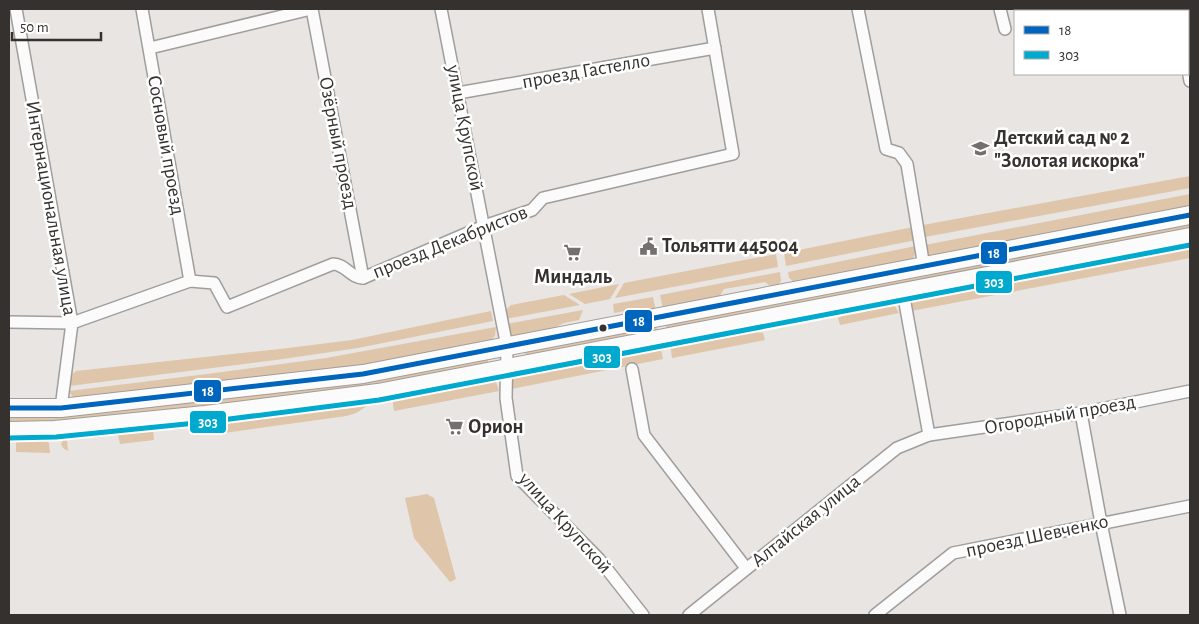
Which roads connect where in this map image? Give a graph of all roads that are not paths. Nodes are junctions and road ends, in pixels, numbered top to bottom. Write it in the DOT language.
graph roads {
  1 [pos="16,9"];
  2 [pos="142,9"];
  3 [pos="312,9"];
  4 [pos="441,9"];
  5 [pos="708,9"];
  6 [pos="858,9"];
  7 [pos="1000,9"];
  8 [pos="1005,29"];
  9 [pos="150,48"];
  10 [pos="715,48"];
  11 [pos="458,93"];
  12 [pos="1190,215"];
  13 [pos="484,226"];
  14 [pos="1190,237"];
  15 [pos="924,267"];
  16 [pos="363,278"];
  17 [pos="190,281"];
  18 [pos="903,292"];
  19 [pos="9,322"];
  20 [pos="72,323"];
  21 [pos="507,347"];
  22 [pos="506,369"];
  23 [pos="632,369"];
  24 [pos="1190,391"];
  25 [pos="9,408"];
  26 [pos="61,408"];
  27 [pos="1081,413"];
  28 [pos="9,431"];
  29 [pos="929,435"];
  30 [pos="1190,506"];
  31 [pos="1101,522"];
  32 [pos="746,568"];
  33 [pos="643,615"];
  34 [pos="690,615"];
  35 [pos="875,615"];
  36 [pos="1120,615"];
  1 -- 20 [label="street, Интернациональная улица"];
  2 -- 9 [label="street, Сосновый проезд"];
  3 -- 9 [label="street"];
  3 -- 16 [label="street, Озёрный проезд"];
  4 -- 11 [label="street, улица Крупской"];
  5 -- 10 [label="street"];
  6 -- 15 [label="street"];
  7 -- 8 [label="street"];
  9 -- 17 [label="street, Сосновый проезд"];
  10 -- 11 [label="street, проезд Гастелло"];
  10 -- 13 [label="street, проезд Декабристов"];
  11 -- 13 [label="street, улица Крупской"];
  12 -- 15 [label="main road"];
  13 -- 16 [label="street, проезд Декабристов"];
  13 -- 21 [label="street, улица Крупской"];
  14 -- 18 [label="main road"];
  15 -- 21 [label="main road"];
  16 -- 17 [label="street, проезд Декабристов"];
  17 -- 20 [label="street, проезд Декабристов"];
  18 -- 22 [label="main road"];
  18 -- 29 [label="street"];
  19 -- 20 [label="street"];
  20 -- 26 [label="street, Интернациональная улица"];
  21 -- 22 [label="street, улица Крупской"];
  21 -- 26 [label="main road"];
  22 -- 28 [label="main road"];
  22 -- 33 [label="street, улица Крупской"];
  23 -- 32 [label="street"];
  24 -- 27 [label="street, Огородный проезд"];
  25 -- 26 [label="main road"];
  27 -- 29 [label="street, Огородный проезд"];
  27 -- 31 [label="street"];
  29 -- 32 [label="street, Алтайская улица"];
  30 -- 31 [label="street, проезд Шевченко"];
  31 -- 35 [label="street, проезд Шевченко"];
  31 -- 36 [label="street"];
  32 -- 34 [label="street, Алтайская улица"];
}
